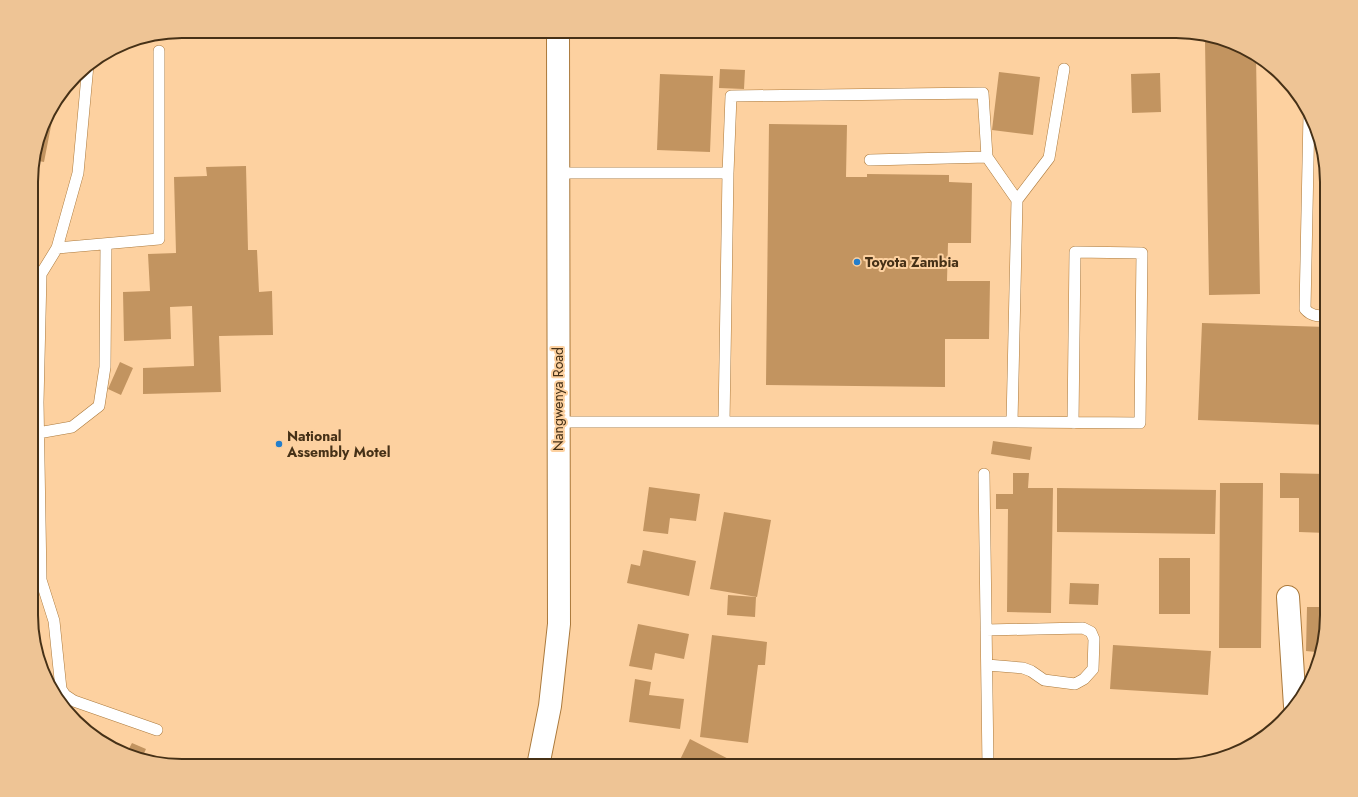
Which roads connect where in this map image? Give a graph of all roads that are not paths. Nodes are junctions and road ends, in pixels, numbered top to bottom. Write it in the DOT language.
graph roads {
  1 [pos="558,38"];
  2 [pos="159,51"];
  3 [pos="1064,69"];
  4 [pos="87,74"];
  5 [pos="1309,126"];
  6 [pos="987,157"];
  7 [pos="870,160"];
  8 [pos="558,173"];
  9 [pos="728,173"];
  10 [pos="1017,200"];
  11 [pos="106,244"];
  12 [pos="56,248"];
  13 [pos="1320,316"];
  14 [pos="558,422"];
  15 [pos="724,422"];
  16 [pos="1012,422"];
  17 [pos="1073,423"];
  18 [pos="38,433"];
  19 [pos="984,474"];
  20 [pos="1288,597"];
  21 [pos="986,630"];
  22 [pos="987,665"];
  23 [pos="1294,697"];
  24 [pos="157,730"];
  25 [pos="539,759"];
  26 [pos="988,759"];
  1 -- 8 [label="main road, Nangwenya Road"];
  2 -- 11 [label="lane"];
  3 -- 10 [label="lane"];
  4 -- 12 [label="lane"];
  5 -- 13 [label="lane"];
  6 -- 7 [label="lane"];
  6 -- 9 [label="lane"];
  6 -- 10 [label="lane"];
  8 -- 9 [label="lane"];
  8 -- 14 [label="main road, Nangwenya Road"];
  9 -- 15 [label="lane"];
  10 -- 16 [label="lane"];
  11 -- 12 [label="lane"];
  11 -- 18 [label="lane"];
  12 -- 18 [label="lane"];
  14 -- 15 [label="lane"];
  14 -- 25 [label="main road, Nangwenya Road"];
  15 -- 16 [label="lane"];
  16 -- 17 [label="lane"];
  17 -- 17 [label="lane"];
  18 -- 24 [label="lane"];
  19 -- 21 [label="lane"];
  20 -- 23 [label="main road"];
  21 -- 22 [label="lane"];
  21 -- 22 [label="lane"];
  22 -- 26 [label="lane"];
}
